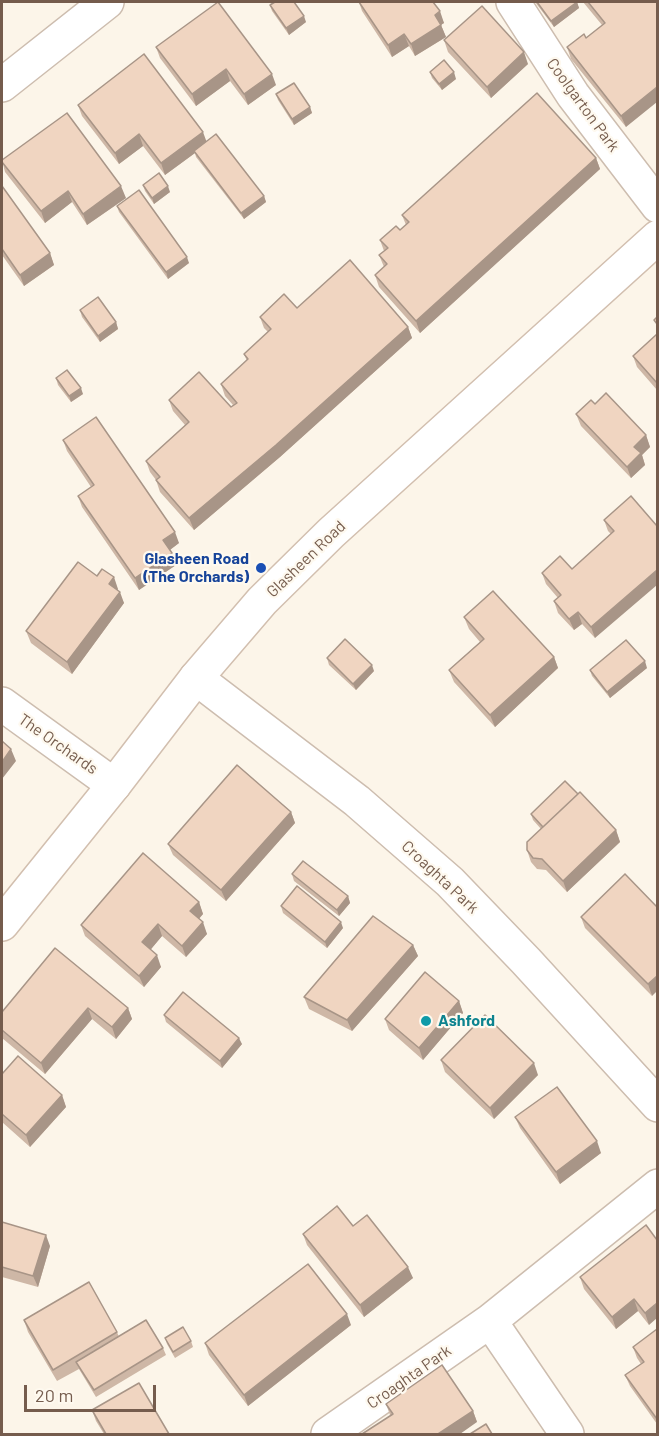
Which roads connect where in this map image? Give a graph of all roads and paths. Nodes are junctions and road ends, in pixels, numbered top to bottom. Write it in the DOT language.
graph roads {
  1 [pos="107,2"];
  2 [pos="513,2"];
  3 [pos="2,85"];
  4 [pos="657,206"];
  5 [pos="657,237"];
  6 [pos="196,678"];
  7 [pos="2,704"];
  8 [pos="114,785"];
  9 [pos="2,924"];
  10 [pos="657,1105"];
  11 [pos="657,1186"];
  12 [pos="490,1321"];
  13 [pos="328,1434"];
  14 [pos="567,1434"];
  1 -- 3 [label="street"];
  2 -- 4 [label="street, Coolgarton Park"];
  5 -- 6 [label="street, Glasheen Road"];
  6 -- 8 [label="street, Glasheen Road"];
  6 -- 10 [label="street, Croaghta Park"];
  7 -- 8 [label="street, The Orchards"];
  8 -- 9 [label="street, Glasheen Road"];
  11 -- 12 [label="street, Croaghta Park"];
  12 -- 13 [label="street, Croaghta Park"];
  12 -- 14 [label="street"];
}
